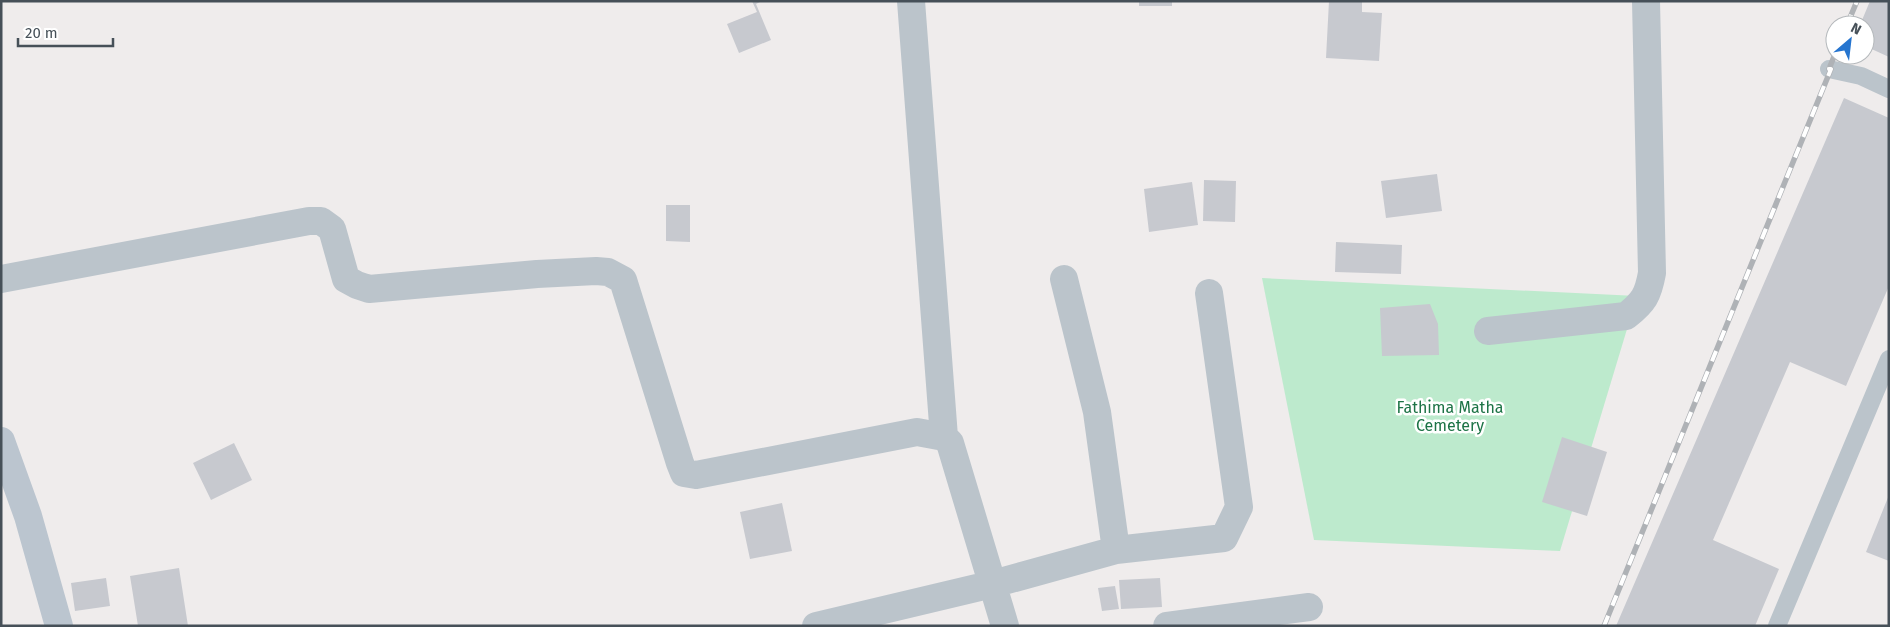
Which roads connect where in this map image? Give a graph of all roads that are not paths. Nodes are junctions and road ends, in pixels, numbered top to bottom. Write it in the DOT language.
graph roads {
  1 [pos="911,1"];
  2 [pos="1646,1"];
  3 [pos="1829,69"];
  4 [pos="1889,89"];
  5 [pos="1,279"];
  6 [pos="1064,279"];
  7 [pos="1209,293"];
  8 [pos="1488,331"];
  9 [pos="1889,359"];
  10 [pos="944,438"];
  11 [pos="2,446"];
  12 [pos="1116,550"];
  13 [pos="993,584"];
  14 [pos="1309,607"];
  15 [pos="59,626"];
  16 [pos="816,626"];
  17 [pos="1005,626"];
  18 [pos="1167,626"];
  19 [pos="1778,626"];
  1 -- 10 [label="street"];
  2 -- 8 [label="street"];
  3 -- 4 [label="lane"];
  5 -- 10 [label="street"];
  6 -- 12 [label="street"];
  7 -- 12 [label="street"];
  9 -- 19 [label="lane"];
  10 -- 13 [label="street"];
  11 -- 15 [label="street"];
  12 -- 13 [label="street"];
  13 -- 16 [label="street"];
  13 -- 17 [label="street"];
  14 -- 18 [label="street"];
}
